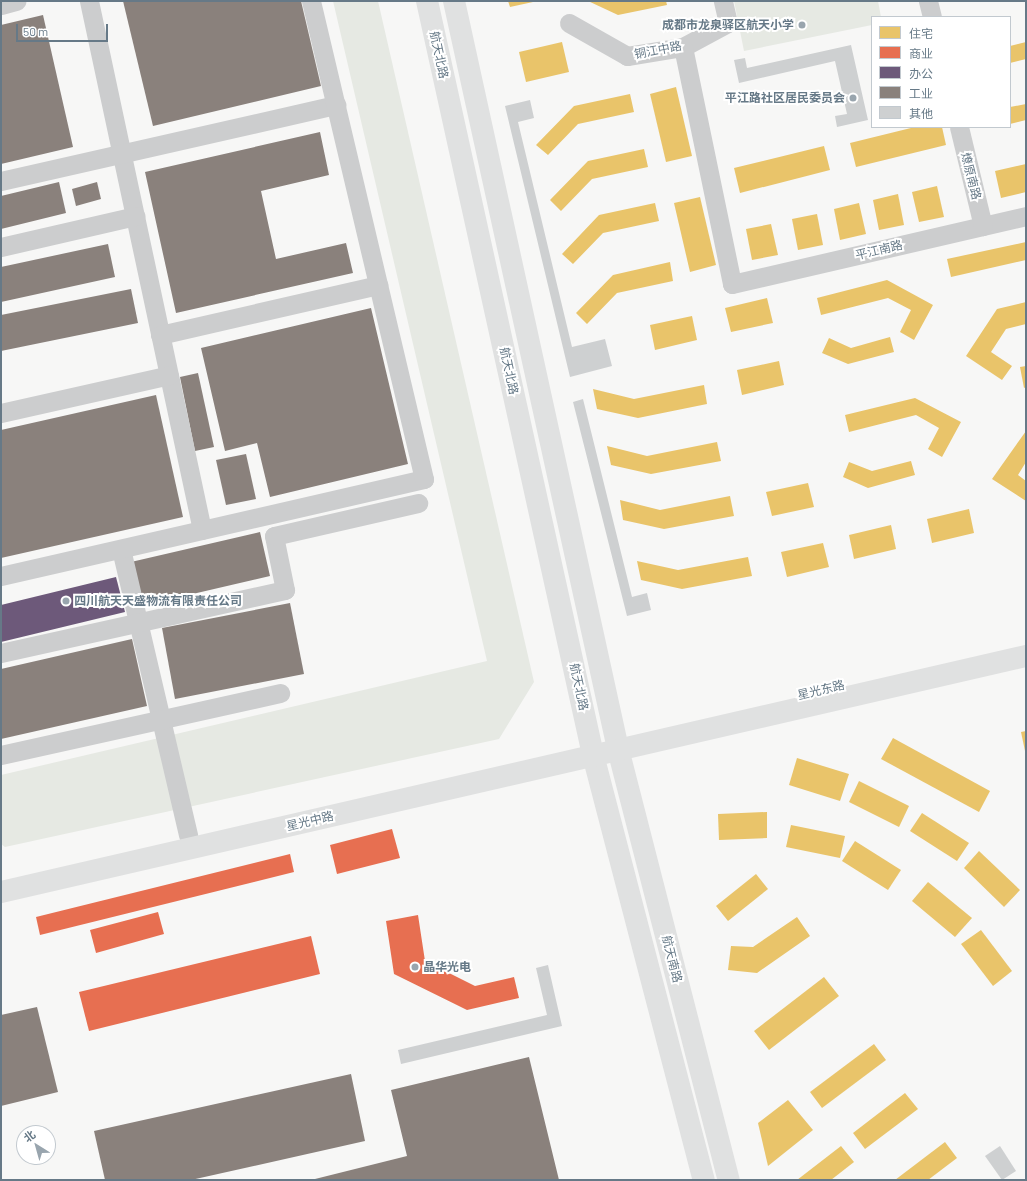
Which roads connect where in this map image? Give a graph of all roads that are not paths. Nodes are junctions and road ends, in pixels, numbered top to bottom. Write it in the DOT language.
graph roads {
  1 [pos="16,1"];
  2 [pos="89,1"];
  3 [pos="311,1"];
  4 [pos="427,1"];
  5 [pos="454,1"];
  6 [pos="723,1"];
  7 [pos="928,1"];
  8 [pos="1,4"];
  9 [pos="932,16"];
  10 [pos="568,23"];
  11 [pos="683,47"];
  12 [pos="336,105"];
  13 [pos="959,128"];
  14 [pos="121,153"];
  15 [pos="1,181"];
  16 [pos="135,216"];
  17 [pos="1026,216"];
  18 [pos="983,226"];
  19 [pos="1,247"];
  20 [pos="378,285"];
  21 [pos="160,335"];
  22 [pos="169,375"];
  23 [pos="1,413"];
  24 [pos="418,503"];
  25 [pos="202,530"];
  26 [pos="121,549"];
  27 [pos="1,576"];
  28 [pos="138,622"];
  29 [pos="1026,642"];
  30 [pos="1,653"];
  31 [pos="1026,656"];
  32 [pos="280,693"];
  33 [pos="161,719"];
  34 [pos="617,743"];
  35 [pos="592,748"];
  36 [pos="1,755"];
  37 [pos="188,835"];
  38 [pos="1,877"];
  39 [pos="1,892"];
  40 [pos="704,1180"];
  41 [pos="729,1180"];
  1 -- 8 [label="street"];
  2 -- 14 [label="street"];
  3 -- 12 [label="street"];
  4 -- 35 [label="main road, 航天北路"];
  5 -- 34 [label="main road"];
  6 -- 11 [label="street, 铜江中路"];
  7 -- 9 [label="street"];
  10 -- 11 [label="street, 铜江中路"];
  11 -- 18 [label="street, 平江南路"];
  12 -- 14 [label="street"];
  12 -- 20 [label="street"];
  13 -- 18 [label="street, 燎原南路"];
  14 -- 15 [label="street"];
  14 -- 16 [label="street"];
  16 -- 19 [label="street"];
  16 -- 21 [label="street"];
  17 -- 18 [label="street, 平江南路"];
  20 -- 21 [label="street"];
  20 -- 25 [label="street"];
  21 -- 22 [label="street"];
  22 -- 23 [label="street"];
  22 -- 25 [label="street"];
  24 -- 28 [label="street"];
  25 -- 26 [label="street"];
  26 -- 27 [label="street"];
  26 -- 28 [label="street"];
  28 -- 30 [label="street"];
  28 -- 33 [label="street"];
  29 -- 34 [label="main road, 星光东路"];
  31 -- 34 [label="main road, 星光东路"];
  32 -- 33 [label="street"];
  33 -- 36 [label="street"];
  33 -- 37 [label="street"];
  34 -- 35 [label="main road, 星光中路"];
  34 -- 41 [label="main road, 航天南路"];
  35 -- 37 [label="main road, 星光中路"];
  35 -- 39 [label="main road, 星光中路"];
  35 -- 40 [label="main road, 航天南路"];
  37 -- 38 [label="main road, 星光中路"];
}
